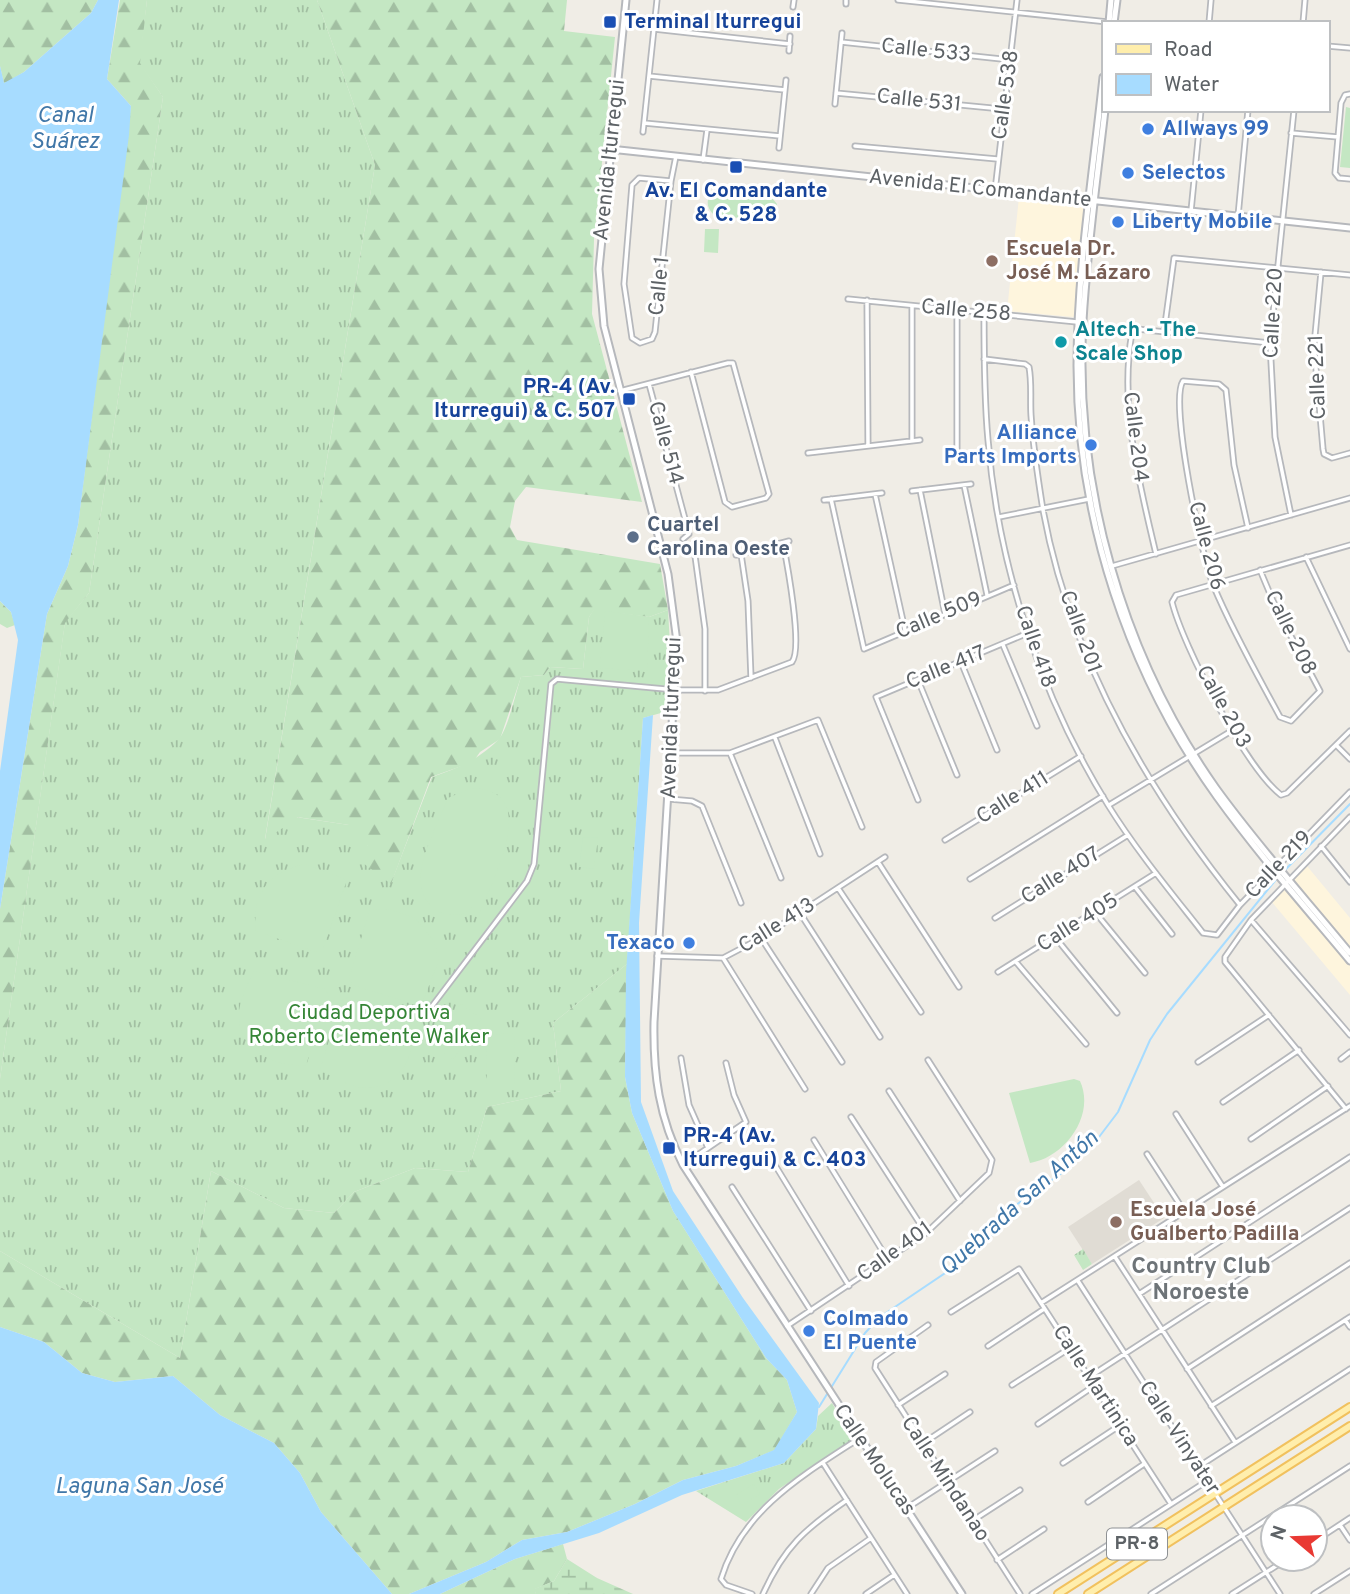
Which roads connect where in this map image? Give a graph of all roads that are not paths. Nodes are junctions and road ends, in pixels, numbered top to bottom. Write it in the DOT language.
graph roads {
  1 [pos="626,0"];
  2 [pos="657,0"];
  3 [pos="794,0"];
  4 [pos="898,0"];
  5 [pos="1017,0"];
  6 [pos="1111,0"];
  7 [pos="1117,0"];
  8 [pos="1211,0"];
  9 [pos="1306,0"];
  10 [pos="793,7"];
  11 [pos="1016,13"];
  12 [pos="1113,21"];
  13 [pos="1113,21"];
  14 [pos="1209,21"];
  15 [pos="1303,21"];
  16 [pos="1102,22"];
  17 [pos="654,29"];
  18 [pos="842,33"];
  19 [pos="790,36"];
  20 [pos="841,42"];
  21 [pos="790,44"];
  22 [pos="1329,46"];
  23 [pos="1350,48"];
  24 [pos="789,51"];
  25 [pos="1011,60"];
  26 [pos="649,76"];
  27 [pos="786,80"];
  28 [pos="1102,89"];
  29 [pos="785,90"];
  30 [pos="836,93"];
  31 [pos="1347,95"];
  32 [pos="835,104"];
  33 [pos="1002,109"];
  34 [pos="1105,112"];
  35 [pos="1201,112"];
  36 [pos="1248,112"];
  37 [pos="1294,112"];
  38 [pos="644,123"];
  39 [pos="707,130"];
  40 [pos="643,132"];
  41 [pos="1291,133"];
  42 [pos="780,136"];
  43 [pos="1338,137"];
  44 [pos="855,146"];
  45 [pos="779,148"];
  46 [pos="610,149"];
  47 [pos="676,156"];
  48 [pos="998,159"];
  49 [pos="703,160"];
  50 [pos="1350,179"];
  51 [pos="671,180"];
  52 [pos="995,191"];
  53 [pos="1093,201"];
  54 [pos="1191,211"];
  55 [pos="1238,216"];
  56 [pos="1281,220"];
  57 [pos="1350,228"];
  58 [pos="1276,267"];
  59 [pos="1321,272"];
  60 [pos="1350,275"];
  61 [pos="848,299"];
  62 [pos="867,300"];
  63 [pos="912,306"];
  64 [pos="957,308"];
  65 [pos="984,312"];
  66 [pos="1080,322"];
  67 [pos="1164,332"];
  68 [pos="1270,343"];
  69 [pos="985,359"];
  70 [pos="691,372"];
  71 [pos="649,384"];
  72 [pos="620,391"];
  73 [pos="920,440"];
  74 [pos="912,441"];
  75 [pos="868,445"];
  76 [pos="808,453"];
  77 [pos="1350,453"];
  78 [pos="957,456"];
  79 [pos="971,484"];
  80 [pos="964,485"];
  81 [pos="920,490"];
  82 [pos="912,491"];
  83 [pos="882,493"];
  84 [pos="875,494"];
  85 [pos="1350,498"];
  86 [pos="831,499"];
  87 [pos="1092,499"];
  88 [pos="824,500"];
  89 [pos="1043,509"];
  90 [pos="1291,515"];
  91 [pos="999,517"];
  92 [pos="1248,528"];
  93 [pos="683,539"];
  94 [pos="1201,542"];
  95 [pos="1350,545"];
  96 [pos="687,551"];
  97 [pos="1156,554"];
  98 [pos="1306,557"];
  99 [pos="1109,567"];
  100 [pos="1260,570"];
  101 [pos="1014,585"];
  102 [pos="1213,585"];
  103 [pos="988,595"];
  104 [pos="945,614"];
  105 [pos="905,630"];
  106 [pos="1028,633"];
  107 [pos="1003,645"];
  108 [pos="1350,649"];
  109 [pos="961,662"];
  110 [pos="751,678"];
  111 [pos="918,680"];
  112 [pos="676,690"];
  113 [pos="705,691"];
  114 [pos="1287,722"];
  115 [pos="1037,726"];
  116 [pos="1233,730"];
  117 [pos="1350,731"];
  118 [pos="775,738"];
  119 [pos="1336,745"];
  120 [pos="997,750"];
  121 [pos="672,753"];
  122 [pos="730,753"];
  123 [pos="1192,755"];
  124 [pos="1081,756"];
  125 [pos="1350,759"];
  126 [pos="957,775"];
  127 [pos="1149,781"];
  128 [pos="1350,793"];
  129 [pos="1103,796"];
  130 [pos="669,799"];
  131 [pos="918,800"];
  132 [pos="1109,806"];
  133 [pos="1350,817"];
  134 [pos="862,827"];
  135 [pos="1128,835"];
  136 [pos="945,839"];
  137 [pos="1321,846"];
  138 [pos="820,854"];
  139 [pos="885,858"];
  140 [pos="878,862"];
  141 [pos="1276,867"];
  142 [pos="1156,873"];
  143 [pos="781,878"];
  144 [pos="970,879"];
  145 [pos="1287,881"];
  146 [pos="1350,882"];
  147 [pos="1135,887"];
  148 [pos="838,888"];
  149 [pos="741,903"];
  150 [pos="1240,905"];
  151 [pos="1095,912"];
  152 [pos="800,913"];
  153 [pos="995,918"];
  154 [pos="1251,920"];
  155 [pos="1172,934"];
  156 [pos="1209,936"];
  157 [pos="1055,937"];
  158 [pos="761,938"];
  159 [pos="1350,953"];
  160 [pos="657,956"];
  161 [pos="723,958"];
  162 [pos="1350,961"];
  163 [pos="1016,962"];
  164 [pos="998,972"];
  165 [pos="1145,973"];
  166 [pos="959,987"];
  167 [pos="921,1012"];
  168 [pos="1117,1013"];
  169 [pos="426,1014"];
  170 [pos="1269,1014"];
  171 [pos="1350,1035"];
  172 [pos="880,1037"];
  173 [pos="1086,1044"];
  174 [pos="1298,1050"];
  175 [pos="1350,1052"];
  176 [pos="681,1058"];
  177 [pos="1341,1059"];
  178 [pos="928,1060"];
  179 [pos="842,1062"];
  180 [pos="1198,1062"];
  181 [pos="726,1063"];
  182 [pos="1328,1086"];
  183 [pos="805,1089"];
  184 [pos="888,1091"];
  185 [pos="1223,1101"];
  186 [pos="1348,1107"];
  187 [pos="1175,1114"];
  188 [pos="851,1117"];
  189 [pos="1251,1139"];
  190 [pos="814,1140"];
  191 [pos="708,1148"];
  192 [pos="1147,1154"];
  193 [pos="1350,1157"];
  194 [pos="683,1165"];
  195 [pos="775,1166"];
  196 [pos="1223,1187"];
  197 [pos="732,1188"];
  198 [pos="960,1200"];
  199 [pos="1350,1208"];
  200 [pos="1184,1212"];
  201 [pos="926,1233"];
  202 [pos="1115,1257"];
  203 [pos="888,1260"];
  204 [pos="1350,1263"];
  205 [pos="1078,1281"];
  206 [pos="849,1286"];
  207 [pos="1139,1294"];
  208 [pos="1043,1306"];
  209 [pos="811,1311"];
  210 [pos="951,1312"];
  211 [pos="1348,1318"];
  212 [pos="928,1325"];
  213 [pos="787,1326"];
  214 [pos="1350,1327"];
  215 [pos="1162,1330"];
  216 [pos="988,1346"];
  217 [pos="1070,1348"];
  218 [pos="1125,1354"];
  219 [pos="1187,1369"];
  220 [pos="1349,1370"];
  221 [pos="945,1374"];
  222 [pos="1089,1377"];
  223 [pos="1013,1385"];
  224 [pos="1095,1386"];
  225 [pos="898,1405"];
  226 [pos="1211,1406"];
  227 [pos="1350,1407"];
  228 [pos="970,1412"];
  229 [pos="1038,1424"];
  230 [pos="1120,1425"];
  231 [pos="1350,1426"];
  232 [pos="860,1438"];
  233 [pos="1235,1443"];
  234 [pos="922,1444"];
  235 [pos="995,1451"];
  236 [pos="823,1463"];
  237 [pos="1063,1463"];
  238 [pos="1145,1464"];
  239 [pos="1350,1466"];
  240 [pos="1198,1467"];
  241 [pos="1207,1481"];
  242 [pos="947,1482"];
  243 [pos="1020,1490"];
  244 [pos="1215,1493"];
  245 [pos="847,1500"];
  246 [pos="1088,1502"];
  247 [pos="1171,1504"];
  248 [pos="1224,1507"];
  249 [pos="907,1508"];
  250 [pos="1350,1518"];
  251 [pos="972,1521"];
  252 [pos="1340,1525"];
  253 [pos="1044,1529"];
  254 [pos="1329,1532"];
  255 [pos="1242,1535"];
  256 [pos="871,1538"];
  257 [pos="1350,1540"];
  258 [pos="997,1560"];
  259 [pos="1259,1562"];
  260 [pos="1350,1571"];
  261 [pos="1266,1573"];
  262 [pos="894,1575"];
  263 [pos="752,1594"];
  264 [pos="763,1594"];
  265 [pos="811,1594"];
  266 [pos="866,1594"];
  267 [pos="906,1594"];
  268 [pos="962,1594"];
  269 [pos="1020,1594"];
  270 [pos="1032,1594"];
  271 [pos="1058,1594"];
  272 [pos="1087,1594"];
  273 [pos="1151,1594"];
  274 [pos="1233,1594"];
  275 [pos="1280,1594"];
  276 [pos="1314,1594"];
  1 -- 46 [label="street, Avenida Iturregui"];
  2 -- 17 [label="street"];
  3 -- 10 [label="street"];
  4 -- 11 [label="street"];
  5 -- 11 [label="street, Calle 538"];
  6 -- 12 [label="street"];
  7 -- 13 [label="street"];
  8 -- 14 [label="street"];
  9 -- 15 [label="street"];
  11 -- 16 [label="street"];
  11 -- 25 [label="street, Calle 538"];
  17 -- 21 [label="street"];
  17 -- 26 [label="street"];
  18 -- 20 [label="street"];
  19 -- 21 [label="street"];
  20 -- 25 [label="street, Calle 533"];
  20 -- 30 [label="street"];
  21 -- 24 [label="street"];
  22 -- 23 [label="street"];
  25 -- 33 [label="street, Calle 538"];
  26 -- 29 [label="street"];
  26 -- 38 [label="street"];
  27 -- 29 [label="street"];
  28 -- 53 [label="street"];
  29 -- 42 [label="street"];
  30 -- 32 [label="street"];
  30 -- 33 [label="street, Calle 531"];
  31 -- 43 [label="street"];
  33 -- 48 [label="street, Calle 538"];
  34 -- 53 [label="street"];
  35 -- 54 [label="street"];
  36 -- 55 [label="street"];
  37 -- 41 [label="street, Calle 220"];
  38 -- 39 [label="street"];
  38 -- 40 [label="street"];
  39 -- 42 [label="street"];
  39 -- 49 [label="street"];
  41 -- 43 [label="street"];
  41 -- 56 [label="street, Calle 220"];
  42 -- 45 [label="street"];
  43 -- 50 [label="street"];
  44 -- 48 [label="street"];
  46 -- 47 [label="street, Avenida El Comandante"];
  46 -- 72 [label="street, Avenida Iturregui"];
  47 -- 49 [label="street, Avenida El Comandante"];
  47 -- 51 [label="street, Calle 1"];
  48 -- 52 [label="street, Calle 538"];
  49 -- 52 [label="street, Avenida El Comandante"];
  51 -- 51 [label="street, Calle 1"];
  52 -- 53 [label="street, Avenida El Comandante"];
  53 -- 54 [label="street, Avenida El Comandante"];
  53 -- 66 [label="street"];
  54 -- 55 [label="street, Avenida El Comandante"];
  55 -- 56 [label="street, Avenida El Comandante"];
  56 -- 57 [label="street, Avenida El Comandante"];
  56 -- 58 [label="street, Calle 220"];
  58 -- 59 [label="street"];
  58 -- 67 [label="street"];
  58 -- 68 [label="street, Calle 220"];
  59 -- 60 [label="street"];
  59 -- 77 [label="street, Calle 221"];
  61 -- 62 [label="street, Calle 258"];
  62 -- 63 [label="street, Calle 258"];
  62 -- 75 [label="street"];
  63 -- 64 [label="street, Calle 258"];
  63 -- 74 [label="street"];
  64 -- 65 [label="street, Calle 258"];
  64 -- 78 [label="street"];
  65 -- 66 [label="street, Calle 258"];
  65 -- 69 [label="street, Calle 418"];
  66 -- 87 [label="street"];
  67 -- 68 [label="street, Calle 204"];
  67 -- 97 [label="street, Calle 204"];
  68 -- 90 [label="street, Calle 220"];
  69 -- 89 [label="street, Calle 201"];
  69 -- 91 [label="street, Calle 418"];
  70 -- 70 [label="street"];
  70 -- 71 [label="street"];
  71 -- 72 [label="street"];
  71 -- 93 [label="street, Calle 514"];
  72 -- 112 [label="street, Avenida Iturregui"];
  73 -- 74 [label="street"];
  74 -- 75 [label="street"];
  75 -- 76 [label="street"];
  79 -- 80 [label="street"];
  80 -- 81 [label="street"];
  80 -- 103 [label="street"];
  81 -- 82 [label="street"];
  81 -- 104 [label="street"];
  83 -- 84 [label="street"];
  84 -- 86 [label="street"];
  84 -- 105 [label="street"];
  85 -- 90 [label="street"];
  86 -- 88 [label="street"];
  86 -- 105 [label="street, Calle 509"];
  87 -- 89 [label="street"];
  87 -- 99 [label="street"];
  89 -- 91 [label="street"];
  89 -- 127 [label="street, Calle 201"];
  90 -- 92 [label="street"];
  91 -- 101 [label="street, Calle 418"];
  92 -- 94 [label="street"];
  92 -- 94 [label="street, Calle 206"];
  94 -- 97 [label="street"];
  94 -- 102 [label="street, Calle 206"];
  95 -- 98 [label="street"];
  96 -- 113 [label="street"];
  97 -- 99 [label="street"];
  98 -- 100 [label="street"];
  98 -- 108 [label="street"];
  99 -- 123 [label="street"];
  100 -- 102 [label="street"];
  100 -- 114 [label="street, Calle 208"];
  101 -- 103 [label="street, Calle 509"];
  101 -- 106 [label="street, Calle 418"];
  102 -- 114 [label="street, Calle 206"];
  102 -- 116 [label="street, Calle 203"];
  103 -- 104 [label="street, Calle 509"];
  104 -- 105 [label="street, Calle 509"];
  106 -- 107 [label="street, Calle 417"];
  106 -- 124 [label="street, Calle 418"];
  107 -- 109 [label="street, Calle 417"];
  107 -- 115 [label="street"];
  109 -- 111 [label="street, Calle 417"];
  109 -- 120 [label="street"];
  110 -- 110 [label="street"];
  110 -- 113 [label="street"];
  111 -- 126 [label="street"];
  111 -- 131 [label="street, Calle 417"];
  112 -- 113 [label="street"];
  112 -- 121 [label="street, Avenida Iturregui"];
  112 -- 169 [label="street"];
  116 -- 119 [label="street, Calle 203"];
  116 -- 123 [label="street"];
  117 -- 119 [label="street"];
  118 -- 122 [label="street"];
  118 -- 134 [label="street"];
  118 -- 138 [label="street"];
  119 -- 125 [label="street"];
  121 -- 122 [label="street"];
  121 -- 130 [label="street, Avenida Iturregui"];
  122 -- 143 [label="street"];
  123 -- 127 [label="street"];
  123 -- 141 [label="street"];
  124 -- 129 [label="street, Calle 418"];
  124 -- 136 [label="street, Calle 411"];
  127 -- 132 [label="street"];
  127 -- 150 [label="street, Calle 201"];
  128 -- 141 [label="street, Calle 219"];
  129 -- 132 [label="street, Calle 418"];
  129 -- 144 [label="street"];
  130 -- 149 [label="street"];
  130 -- 160 [label="street, Avenida Iturregui"];
  132 -- 135 [label="street, Calle 418"];
  133 -- 137 [label="street"];
  135 -- 142 [label="street, Calle 418"];
  135 -- 153 [label="street, Calle 407"];
  137 -- 145 [label="street"];
  137 -- 146 [label="street"];
  139 -- 140 [label="street, Calle 413"];
  140 -- 148 [label="street, Calle 413"];
  140 -- 166 [label="street"];
  141 -- 145 [label="street"];
  141 -- 150 [label="street, Calle 219"];
  142 -- 147 [label="street, Calle 405"];
  142 -- 156 [label="street, Calle 418"];
  145 -- 154 [label="street"];
  145 -- 159 [label="street"];
  145 -- 162 [label="street"];
  147 -- 151 [label="street, Calle 405"];
  147 -- 155 [label="street"];
  148 -- 152 [label="street, Calle 413"];
  148 -- 167 [label="street"];
  150 -- 156 [label="street, Calle 219"];
  151 -- 157 [label="street, Calle 405"];
  151 -- 165 [label="street"];
  152 -- 158 [label="street, Calle 413"];
  152 -- 172 [label="street"];
  154 -- 170 [label="street"];
  154 -- 171 [label="street"];
  157 -- 163 [label="street, Calle 405"];
  157 -- 168 [label="street"];
  158 -- 161 [label="street, Calle 413"];
  158 -- 179 [label="street"];
  160 -- 161 [label="street, Calle 413"];
  160 -- 194 [label="street, Avenida Iturregui"];
  161 -- 183 [label="street"];
  163 -- 164 [label="street, Calle 405"];
  163 -- 173 [label="street"];
  170 -- 174 [label="street"];
  170 -- 180 [label="street"];
  174 -- 182 [label="street"];
  174 -- 185 [label="street"];
  175 -- 177 [label="street"];
  176 -- 191 [label="street"];
  178 -- 198 [label="street, Calle 401"];
  181 -- 191 [label="street"];
  182 -- 186 [label="street"];
  182 -- 189 [label="street"];
  184 -- 198 [label="street"];
  186 -- 196 [label="street"];
  187 -- 196 [label="street"];
  188 -- 201 [label="street"];
  190 -- 203 [label="street"];
  191 -- 194 [label="street"];
  192 -- 200 [label="street"];
  193 -- 207 [label="street"];
  194 -- 213 [label="street, Avenida Iturregui"];
  195 -- 206 [label="street"];
  196 -- 200 [label="street"];
  197 -- 209 [label="street"];
  198 -- 201 [label="street, Calle 401"];
  199 -- 215 [label="street"];
  200 -- 202 [label="street"];
  201 -- 203 [label="street, Calle 401"];
  202 -- 205 [label="street"];
  202 -- 207 [label="street"];
  203 -- 206 [label="street, Calle 401"];
  204 -- 219 [label="street"];
  205 -- 208 [label="street"];
  205 -- 218 [label="street, Calle Vinyater"];
  206 -- 209 [label="street, Calle 401"];
  207 -- 215 [label="street"];
  208 -- 210 [label="street, Calle Martinica"];
  208 -- 216 [label="street"];
  208 -- 217 [label="street, Calle Martinica"];
  209 -- 213 [label="street, Calle 401"];
  211 -- 214 [label="street"];
  211 -- 226 [label="street"];
  212 -- 225 [label="street, Calle Mindanao"];
  213 -- 232 [label="street, Calle Molucas"];
  215 -- 218 [label="street"];
  215 -- 219 [label="street"];
  217 -- 222 [label="street, Calle Martinica"];
  217 -- 223 [label="street"];
  218 -- 222 [label="street"];
  218 -- 240 [label="street, Calle Vinyater"];
  219 -- 226 [label="street"];
  220 -- 233 [label="street"];
  221 -- 225 [label="street"];
  222 -- 224 [label="street, Calle Martinica"];
  224 -- 229 [label="street"];
  224 -- 230 [label="street, Calle Martinica"];
  225 -- 234 [label="street, Calle Mindanao"];
  226 -- 233 [label="street"];
  227 -- 244 [label="main road, PR-8"];
  228 -- 234 [label="street"];
  230 -- 237 [label="street"];
  230 -- 238 [label="street, Calle Martinica"];
  231 -- 248 [label="main road, PR-8"];
  232 -- 236 [label="street"];
  232 -- 249 [label="street, Calle Molucas"];
  233 -- 240 [label="street"];
  234 -- 242 [label="street, Calle Mindanao"];
  235 -- 242 [label="street"];
  236 -- 245 [label="street"];
  236 -- 263 [label="street"];
  238 -- 246 [label="street"];
  238 -- 247 [label="street, Calle Martinica"];
  239 -- 255 [label="street"];
  240 -- 241 [label="street, Calle Vinyater"];
  241 -- 244 [label="street, Calle Vinyater"];
  241 -- 247 [label="street"];
  242 -- 249 [label="street"];
  242 -- 251 [label="street, Calle Mindanao"];
  243 -- 251 [label="street"];
  244 -- 248 [label="street, Calle Vinyater"];
  244 -- 271 [label="main road, PR-8"];
  245 -- 256 [label="street"];
  245 -- 264 [label="street"];
  247 -- 270 [label="street"];
  248 -- 255 [label="street, Calle Vinyater"];
  248 -- 272 [label="main road, PR-8"];
  249 -- 268 [label="street, Calle Molucas"];
  250 -- 252 [label="street"];
  251 -- 258 [label="street, Calle Mindanao"];
  252 -- 254 [label="street"];
  252 -- 257 [label="street"];
  253 -- 258 [label="street"];
  255 -- 259 [label="street, Calle Vinyater"];
  255 -- 273 [label="street"];
  256 -- 262 [label="street"];
  256 -- 265 [label="street"];
  258 -- 269 [label="street, Calle Mindanao"];
  260 -- 276 [label="street"];
  261 -- 274 [label="street"];
  261 -- 275 [label="street, Calle Vinyater"];
  262 -- 266 [label="street"];
  262 -- 267 [label="street"];
}
